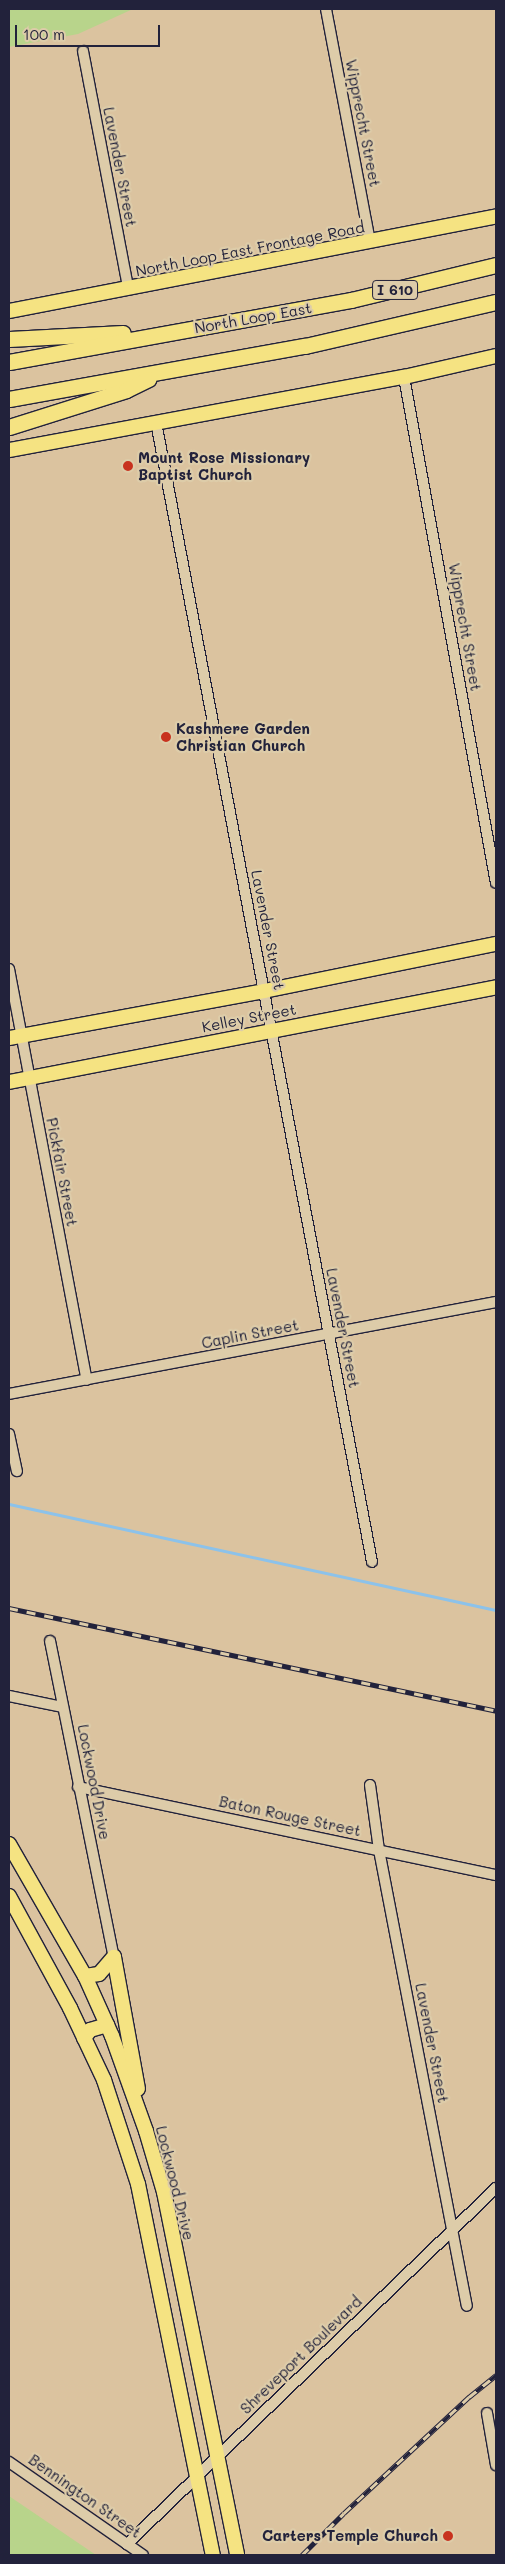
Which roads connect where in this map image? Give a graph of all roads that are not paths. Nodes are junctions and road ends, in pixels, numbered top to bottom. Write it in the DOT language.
graph roads {
  1 [pos="326,9"];
  2 [pos="83,51"];
  3 [pos="496,216"];
  4 [pos="370,242"];
  5 [pos="496,265"];
  6 [pos="128,288"];
  7 [pos="496,302"];
  8 [pos="9,311"];
  9 [pos="179,331"];
  10 [pos="9,338"];
  11 [pos="496,356"];
  12 [pos="9,362"];
  13 [pos="170,370"];
  14 [pos="404,377"];
  15 [pos="9,399"];
  16 [pos="156,422"];
  17 [pos="9,427"];
  18 [pos="9,450"];
  19 [pos="496,883"];
  20 [pos="496,944"];
  21 [pos="9,970"];
  22 [pos="496,988"];
  23 [pos="264,991"];
  24 [pos="271,1030"];
  25 [pos="15,1036"];
  26 [pos="29,1078"];
  27 [pos="9,1082"];
  28 [pos="496,1302"];
  29 [pos="328,1334"];
  30 [pos="87,1380"];
  31 [pos="9,1394"];
  32 [pos="9,1434"];
  33 [pos="17,1471"];
  34 [pos="372,1562"];
  35 [pos="50,1641"];
  36 [pos="9,1696"];
  37 [pos="62,1707"];
  38 [pos="370,1786"];
  39 [pos="78,1787"];
  40 [pos="9,1844"];
  41 [pos="379,1850"];
  42 [pos="496,1875"];
  43 [pos="9,1896"];
  44 [pos="114,1958"];
  45 [pos="85,1976"];
  46 [pos="107,2025"];
  47 [pos="84,2038"];
  48 [pos="146,2131"];
  49 [pos="496,2188"];
  50 [pos="452,2230"];
  51 [pos="184,2289"];
  52 [pos="161,2294"];
  53 [pos="467,2306"];
  54 [pos="487,2413"];
  55 [pos="218,2455"];
  56 [pos="9,2462"];
  57 [pos="496,2465"];
  58 [pos="198,2474"];
  59 [pos="127,2544"];
  60 [pos="143,2555"];
  61 [pos="213,2555"];
  62 [pos="237,2555"];
  1 -- 4 [label="street, Wipprecht Street"];
  2 -- 6 [label="street, Lavender Street"];
  3 -- 4 [label="main road, North Loop East Frontage Road"];
  4 -- 6 [label="main road, North Loop East Frontage Road"];
  5 -- 9 [label="highway, North Loop East / I 610"];
  6 -- 8 [label="main road, North Loop East Frontage Road"];
  7 -- 13 [label="highway, I 610"];
  9 -- 10 [label="highway"];
  9 -- 12 [label="highway, North Loop East / I 610"];
  11 -- 14 [label="main road"];
  13 -- 15 [label="highway, I 610"];
  13 -- 17 [label="highway"];
  14 -- 16 [label="main road"];
  14 -- 19 [label="street, Wipprecht Street"];
  16 -- 18 [label="main road"];
  16 -- 23 [label="street, Lavender Street"];
  20 -- 23 [label="main road, Kelley Street"];
  21 -- 25 [label="street, Pickfair Street"];
  22 -- 24 [label="main road, Kelley Street"];
  23 -- 24 [label="street, Lavender Street"];
  23 -- 25 [label="main road, Kelley Street"];
  24 -- 26 [label="main road, Kelley Street"];
  24 -- 29 [label="street, Lavender Street"];
  25 -- 26 [label="street, Pickfair Street"];
  26 -- 27 [label="main road, Kelley Street"];
  26 -- 30 [label="street, Pickfair Street"];
  28 -- 29 [label="street, Caplin Street"];
  29 -- 30 [label="street, Caplin Street"];
  29 -- 34 [label="street, Lavender Street"];
  30 -- 31 [label="street, Caplin Street"];
  32 -- 33 [label="street"];
  35 -- 37 [label="street, Lockwood Drive"];
  36 -- 37 [label="street"];
  37 -- 39 [label="street, Lockwood Drive"];
  38 -- 41 [label="street, Lavender Street"];
  39 -- 41 [label="street, Baton Rouge Street"];
  39 -- 44 [label="street, Lockwood Drive"];
  40 -- 45 [label="main road, Lockwood Drive"];
  41 -- 42 [label="street, Baton Rouge Street"];
  41 -- 50 [label="street, Lavender Street"];
  43 -- 47 [label="main road"];
  44 -- 45 [label="main road"];
  44 -- 48 [label="main road"];
  45 -- 46 [label="main road, Lockwood Drive"];
  46 -- 47 [label="main road"];
  46 -- 48 [label="main road, Lockwood Drive"];
  47 -- 52 [label="main road"];
  48 -- 51 [label="main road, Lockwood Drive"];
  49 -- 50 [label="street, Shreveport Boulevard"];
  50 -- 53 [label="street, Lavender Street"];
  50 -- 55 [label="street, Shreveport Boulevard"];
  51 -- 52 [label="main road"];
  51 -- 55 [label="main road, Lockwood Drive"];
  52 -- 58 [label="main road"];
  54 -- 57 [label="street"];
  55 -- 58 [label="street, Shreveport Boulevard"];
  55 -- 62 [label="main road, Lockwood Drive"];
  56 -- 59 [label="street, Bennington Street"];
  58 -- 59 [label="street, Shreveport Boulevard"];
  58 -- 61 [label="main road"];
  59 -- 60 [label="street, Bennington Street"];
}
